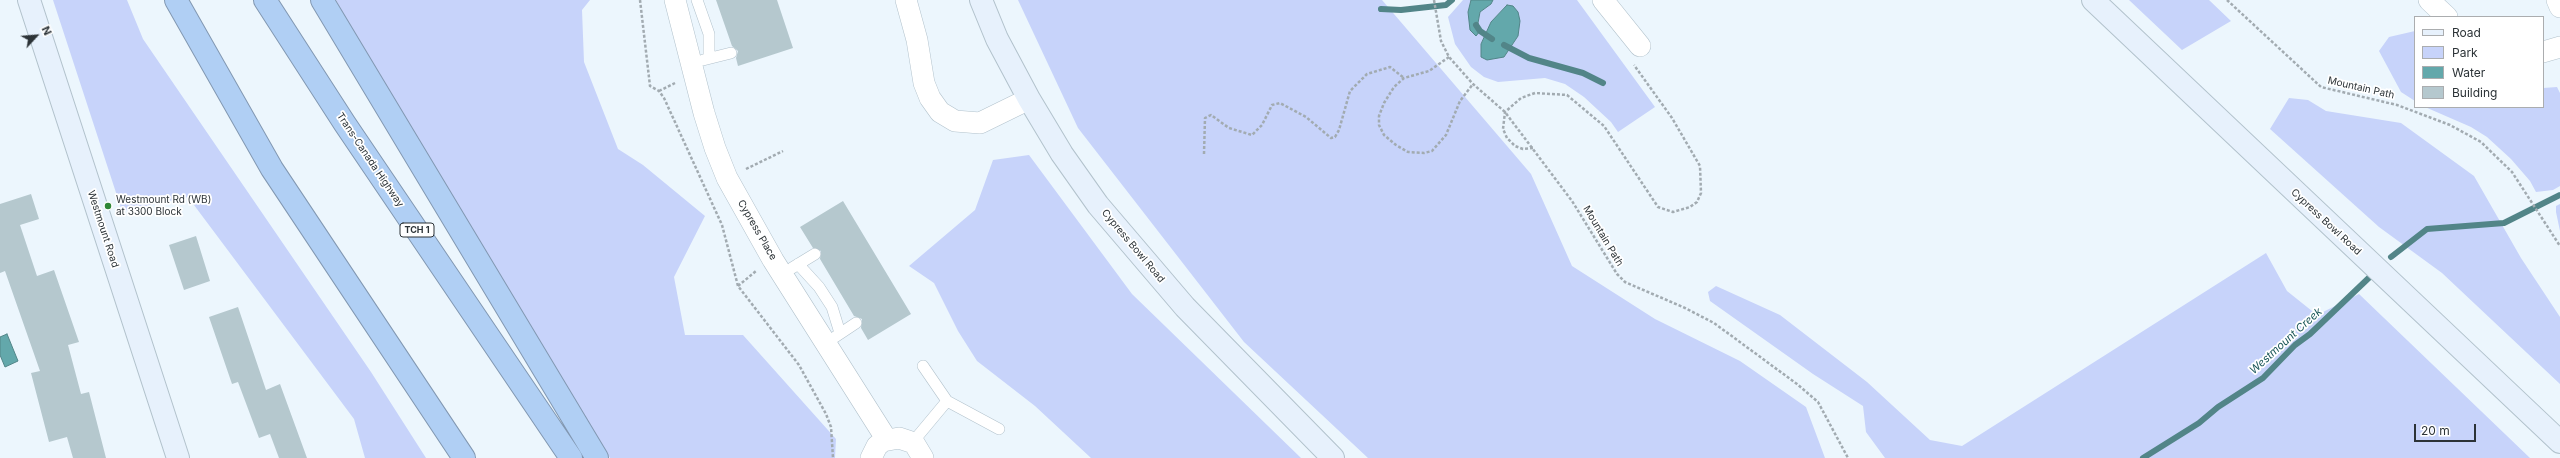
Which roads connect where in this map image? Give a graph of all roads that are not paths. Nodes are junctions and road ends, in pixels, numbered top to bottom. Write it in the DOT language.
graph roads {
  1 [pos="29,0"];
  2 [pos="176,0"];
  3 [pos="265,0"];
  4 [pos="322,0"];
  5 [pos="675,0"];
  6 [pos="697,0"];
  7 [pos="906,0"];
  8 [pos="981,0"];
  9 [pos="1604,0"];
  10 [pos="2093,0"];
  11 [pos="2429,0"];
  12 [pos="2557,0"];
  13 [pos="2560,7"];
  14 [pos="2446,16"];
  15 [pos="2560,47"];
  16 [pos="1635,52"];
  17 [pos="2544,52"];
  18 [pos="731,53"];
  19 [pos="700,61"];
  20 [pos="1029,99"];
  21 [pos="815,254"];
  22 [pos="790,269"];
  23 [pos="856,323"];
  24 [pos="833,338"];
  25 [pos="923,366"];
  26 [pos="947,401"];
  27 [pos="999,429"];
  28 [pos="887,440"];
  29 [pos="2560,442"];
  30 [pos="917,450"];
  31 [pos="178,458"];
  32 [pos="464,458"];
  33 [pos="571,458"];
  34 [pos="596,458"];
  35 [pos="871,458"];
  36 [pos="1333,458"];
  1 -- 31 [label="street, Westmount Road"];
  2 -- 32 [label="highway"];
  3 -- 33 [label="highway, Trans-Canada Highway / TCH 1"];
  4 -- 34 [label="highway"];
  5 -- 19 [label="street, Cypress Place"];
  6 -- 19 [label="lane"];
  7 -- 20 [label="street"];
  8 -- 20 [label="street, Cypress Bowl Road"];
  9 -- 16 [label="street"];
  10 -- 29 [label="street, Cypress Bowl Road"];
  11 -- 14 [label="street"];
  12 -- 13 [label="street"];
  15 -- 17 [label="street"];
  18 -- 19 [label="lane"];
  19 -- 22 [label="street, Cypress Place"];
  20 -- 36 [label="street, Cypress Bowl Road"];
  21 -- 22 [label="lane"];
  22 -- 24 [label="street, Cypress Place"];
  23 -- 24 [label="lane"];
  24 -- 28 [label="street, Cypress Place"];
  25 -- 26 [label="lane"];
  26 -- 27 [label="lane"];
  26 -- 30 [label="lane"];
  28 -- 30 [label="street"];
  28 -- 35 [label="street"];
}
